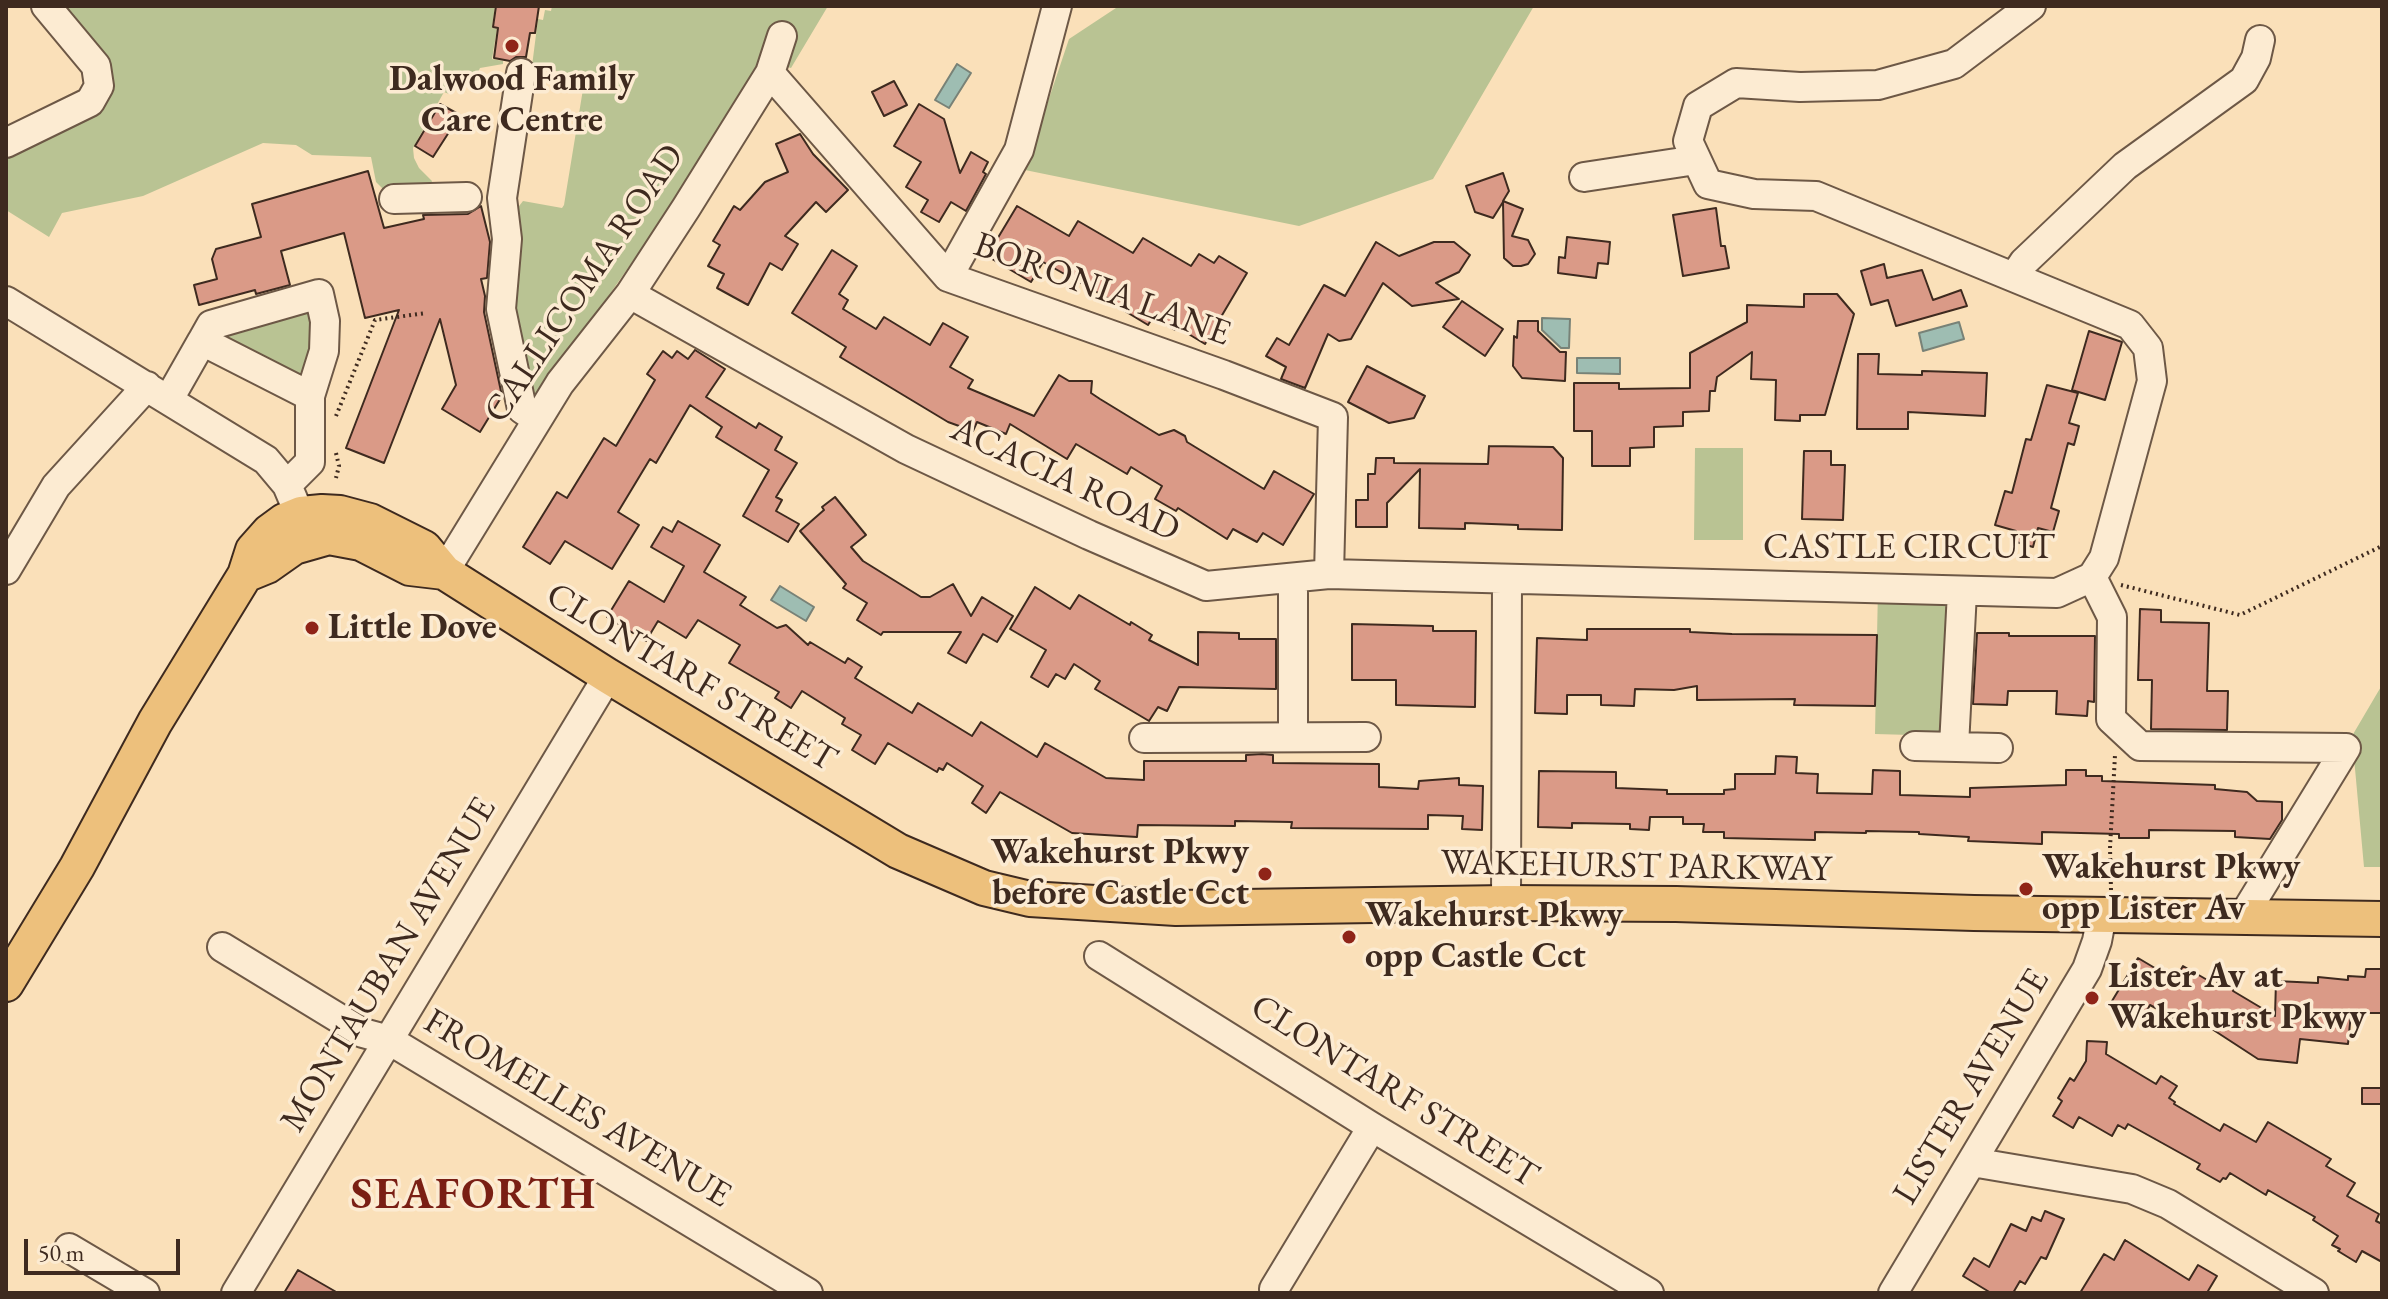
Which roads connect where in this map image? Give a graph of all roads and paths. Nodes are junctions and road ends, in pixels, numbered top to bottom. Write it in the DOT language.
graph roads {
  1 [pos="46,6"];
  2 [pos="1057,6"];
  3 [pos="2031,6"];
  4 [pos="782,36"];
  5 [pos="2260,40"];
  6 [pos="521,73"];
  7 [pos="770,73"];
  8 [pos="6,143"];
  9 [pos="1696,160"];
  10 [pos="1584,177"];
  11 [pos="436,184"];
  12 [pos="503,194"];
  13 [pos="467,197"];
  14 [pos="394,199"];
  15 [pos="948,277"];
  16 [pos="2014,277"];
  17 [pos="630,294"];
  18 [pos="6,301"];
  19 [pos="426,313"];
  20 [pos="202,341"];
  21 [pos="158,393"];
  22 [pos="310,396"];
  23 [pos="335,418"];
  24 [pos="537,419"];
  25 [pos="335,450"];
  26 [pos="336,478"];
  27 [pos="299,513"];
  28 [pos="2382,546"];
  29 [pos="6,570"];
  30 [pos="444,572"];
  31 [pos="1329,574"];
  32 [pos="2092,577"];
  33 [pos="1293,578"];
  34 [pos="1507,580"];
  35 [pos="1962,592"];
  36 [pos="608,676"];
  37 [pos="2117,725"];
  38 [pos="1293,737"];
  39 [pos="1366,737"];
  40 [pos="1144,738"];
  41 [pos="1915,746"];
  42 [pos="1954,746"];
  43 [pos="1998,748"];
  44 [pos="898,851"];
  45 [pos="2107,902"];
  46 [pos="1506,903"];
  47 [pos="2242,918"];
  48 [pos="2382,919"];
  49 [pos="222,947"];
  50 [pos="1099,956"];
  51 [pos="6,984"];
  52 [pos="389,1040"];
  53 [pos="1372,1127"];
  54 [pos="1972,1162"];
  55 [pos="69,1248"];
  56 [pos="1274,1289"];
  57 [pos="145,1293"];
  58 [pos="236,1293"];
  59 [pos="808,1293"];
  60 [pos="1649,1293"];
  61 [pos="1893,1293"];
  62 [pos="2314,1293"];
  1 -- 8 [label="street"];
  2 -- 15 [label="street"];
  3 -- 9 [label="street"];
  4 -- 7 [label="street, CALLICOMA ROAD"];
  5 -- 16 [label="street"];
  6 -- 12 [label="street"];
  7 -- 15 [label="street, BORONIA LANE"];
  7 -- 17 [label="street, CALLICOMA ROAD"];
  9 -- 10 [label="street"];
  9 -- 16 [label="street, CASTLE CIRCUIT"];
  11 -- 13 [label="street"];
  12 -- 13 [label="street"];
  12 -- 24 [label="street"];
  13 -- 14 [label="street"];
  15 -- 31 [label="street, BORONIA LANE"];
  16 -- 32 [label="street, CASTLE CIRCUIT"];
  17 -- 24 [label="street, CALLICOMA ROAD"];
  17 -- 33 [label="street, ACACIA ROAD"];
  18 -- 21 [label="street"];
  19 -- 23 [label="path"];
  20 -- 21 [label="street"];
  20 -- 22 [label="street"];
  20 -- 22 [label="street"];
  21 -- 27 [label="street"];
  21 -- 29 [label="street"];
  22 -- 27 [label="street"];
  24 -- 30 [label="street, CALLICOMA ROAD"];
  25 -- 26 [label="path"];
  27 -- 30 [label="main road, CLONTARF STREET"];
  27 -- 51 [label="main road"];
  28 -- 32 [label="path"];
  30 -- 36 [label="main road, CLONTARF STREET"];
  31 -- 33 [label="street, ACACIA ROAD"];
  31 -- 34 [label="street, ACACIA ROAD"];
  32 -- 35 [label="street, CASTLE CIRCUIT"];
  32 -- 37 [label="street"];
  33 -- 38 [label="street"];
  34 -- 35 [label="street, CASTLE CIRCUIT"];
  34 -- 46 [label="street"];
  35 -- 42 [label="street"];
  36 -- 44 [label="main road, CLONTARF STREET"];
  36 -- 52 [label="street, MONTAUBAN AVENUE"];
  37 -- 45 [label="path"];
  37 -- 47 [label="street"];
  38 -- 39 [label="street"];
  38 -- 40 [label="street"];
  41 -- 42 [label="street"];
  42 -- 43 [label="street"];
  44 -- 46 [label="main road, WAKEHURST PARKWAY"];
  45 -- 46 [label="main road, WAKEHURST PARKWAY"];
  45 -- 47 [label="main road, WAKEHURST PARKWAY"];
  45 -- 54 [label="street, LISTER AVENUE"];
  47 -- 48 [label="main road, WAKEHURST PARKWAY"];
  49 -- 52 [label="street, FROMELLES AVENUE"];
  50 -- 53 [label="street, CLONTARF STREET"];
  52 -- 58 [label="street, MONTAUBAN AVENUE"];
  52 -- 59 [label="street, FROMELLES AVENUE"];
  53 -- 56 [label="street"];
  53 -- 60 [label="street, CLONTARF STREET"];
  54 -- 61 [label="street, LISTER AVENUE"];
  54 -- 62 [label="street"];
  55 -- 57 [label="street"];
}
